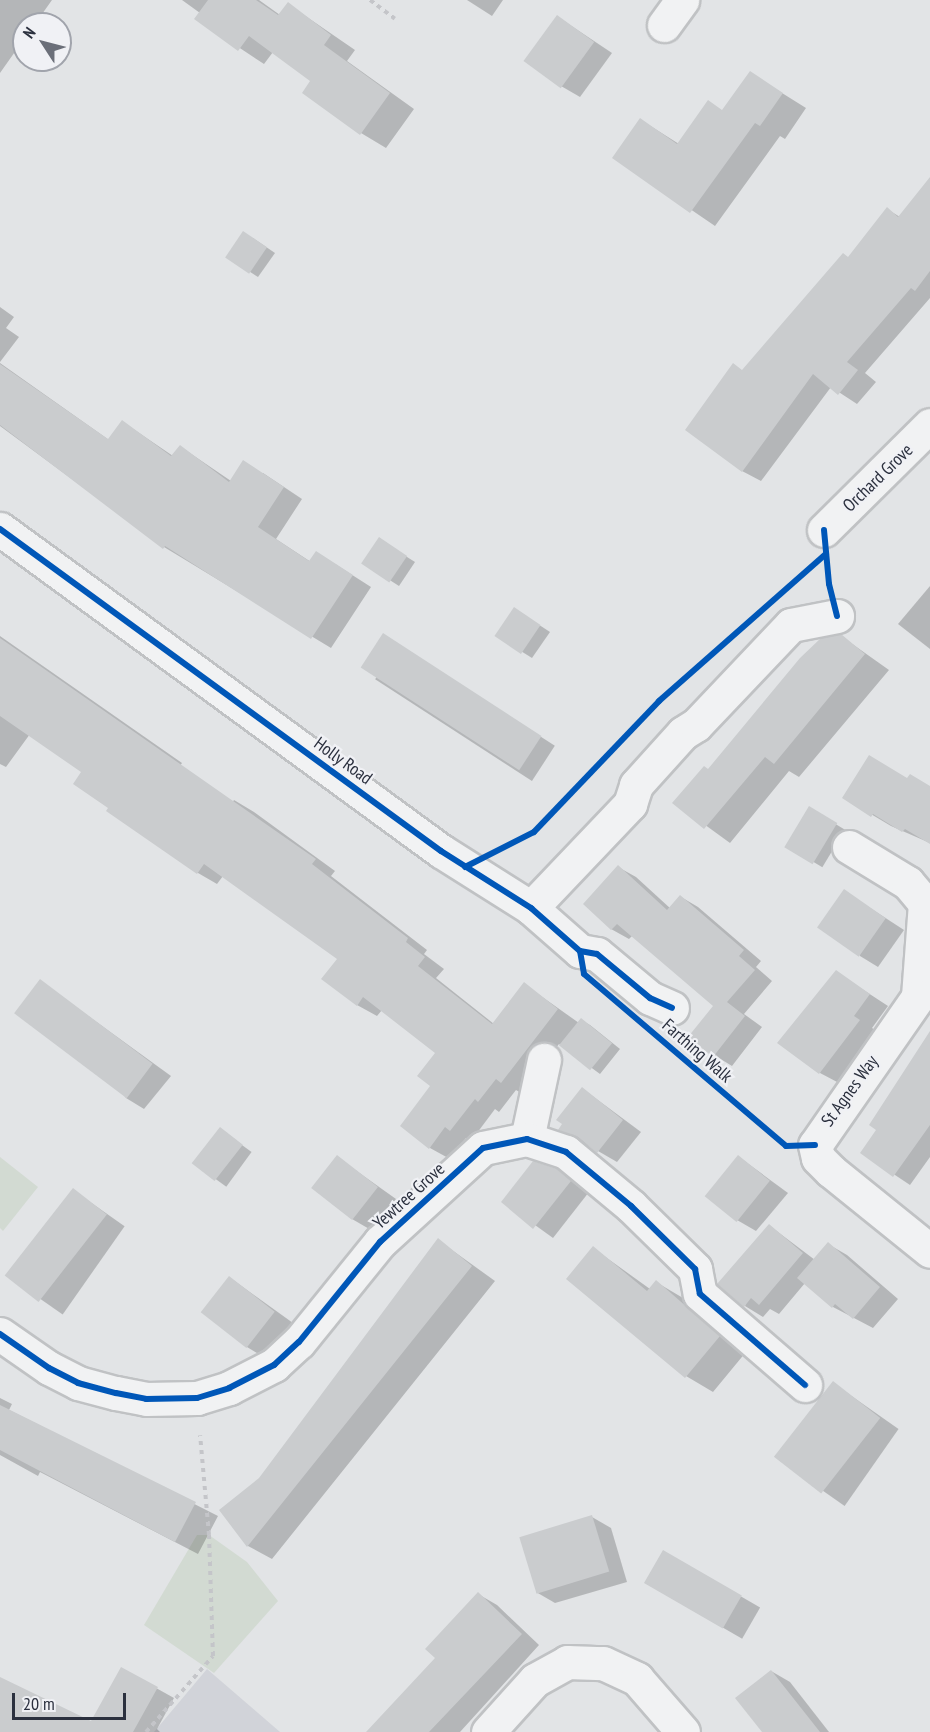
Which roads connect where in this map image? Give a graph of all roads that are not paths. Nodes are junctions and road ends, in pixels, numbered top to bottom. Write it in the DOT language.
graph roads {
  1 [pos="930,425"];
  2 [pos="0,529"];
  3 [pos="824,530"];
  4 [pos="837,616"];
  5 [pos="849,847"];
  6 [pos="927,900"];
  7 [pos="531,908"];
  8 [pos="924,1001"];
  9 [pos="672,1008"];
  10 [pos="544,1060"];
  11 [pos="527,1139"];
  12 [pos="930,1251"];
  13 [pos="0,1334"];
  14 [pos="804,1385"];
  15 [pos="488,1732"];
  16 [pos="683,1732"];
  1 -- 3 [label="street, Orchard Grove"];
  2 -- 7 [label="street, Holly Road"];
  4 -- 7 [label="street"];
  5 -- 6 [label="street, St Agnes Way"];
  6 -- 8 [label="street, St Agnes Way"];
  7 -- 9 [label="street, Holly Road"];
  8 -- 12 [label="street, St Agnes Way"];
  10 -- 11 [label="street"];
  11 -- 13 [label="street, Yewtree Grove"];
  11 -- 14 [label="street, Yewtree Grove"];
  15 -- 16 [label="street"];
}
